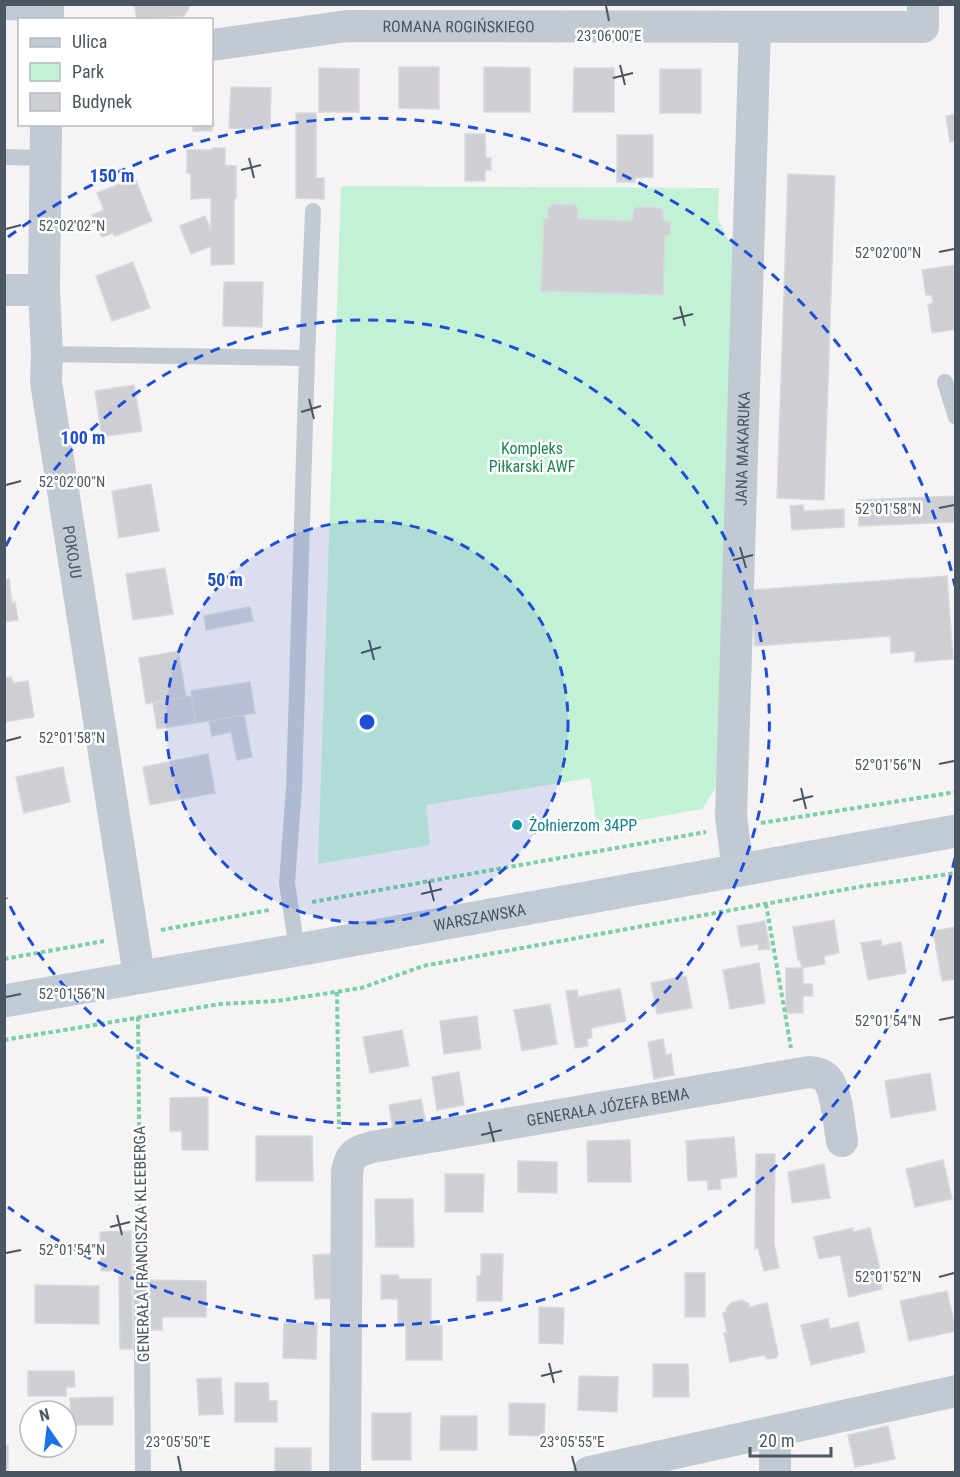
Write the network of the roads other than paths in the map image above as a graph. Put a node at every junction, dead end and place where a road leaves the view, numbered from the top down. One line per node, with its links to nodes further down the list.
1 (4, 12): 2 (lane)
2 (48, 13)
3 (922, 16): 4 (street, ROMANA ROGIŃSKIEGO)
4 (754, 27): 5 (street, ROMANA ROGIŃSKIEGO); 17 (street, JANA MAKARUKA)
5 (213, 45)
6 (46, 126): 8 (street, POKOJU)
7 (4, 157): 8 (lane)
8 (46, 158): 11 (street, POKOJU)
9 (314, 211): 13 (lane)
10 (4, 290): 11 (street)
11 (44, 290): 12 (street, POKOJU)
12 (47, 354): 13 (lane); 19 (street, POKOJU)
13 (307, 358): 18 (lane)
14 (945, 382): 15 (lane)
15 (956, 417)
16 (956, 831): 17 (street, WARSZAWSKA)
17 (738, 870): 18 (street, WARSZAWSKA)
18 (297, 950): 19 (street, WARSZAWSKA)
19 (139, 976): 20 (street, WARSZAWSKA)
20 (4, 1001)
21 (842, 1141): 26 (street, GENERAŁA JÓZEFA BEMA)
22 (141, 1232): 25 (lane, GENERAŁA FRANCISZKA KLEEBERGA)
23 (956, 1391): 24 (street)
24 (775, 1431): 27 (street); 28 (street)
25 (143, 1473)
26 (345, 1473)
27 (589, 1473)
28 (775, 1473)

